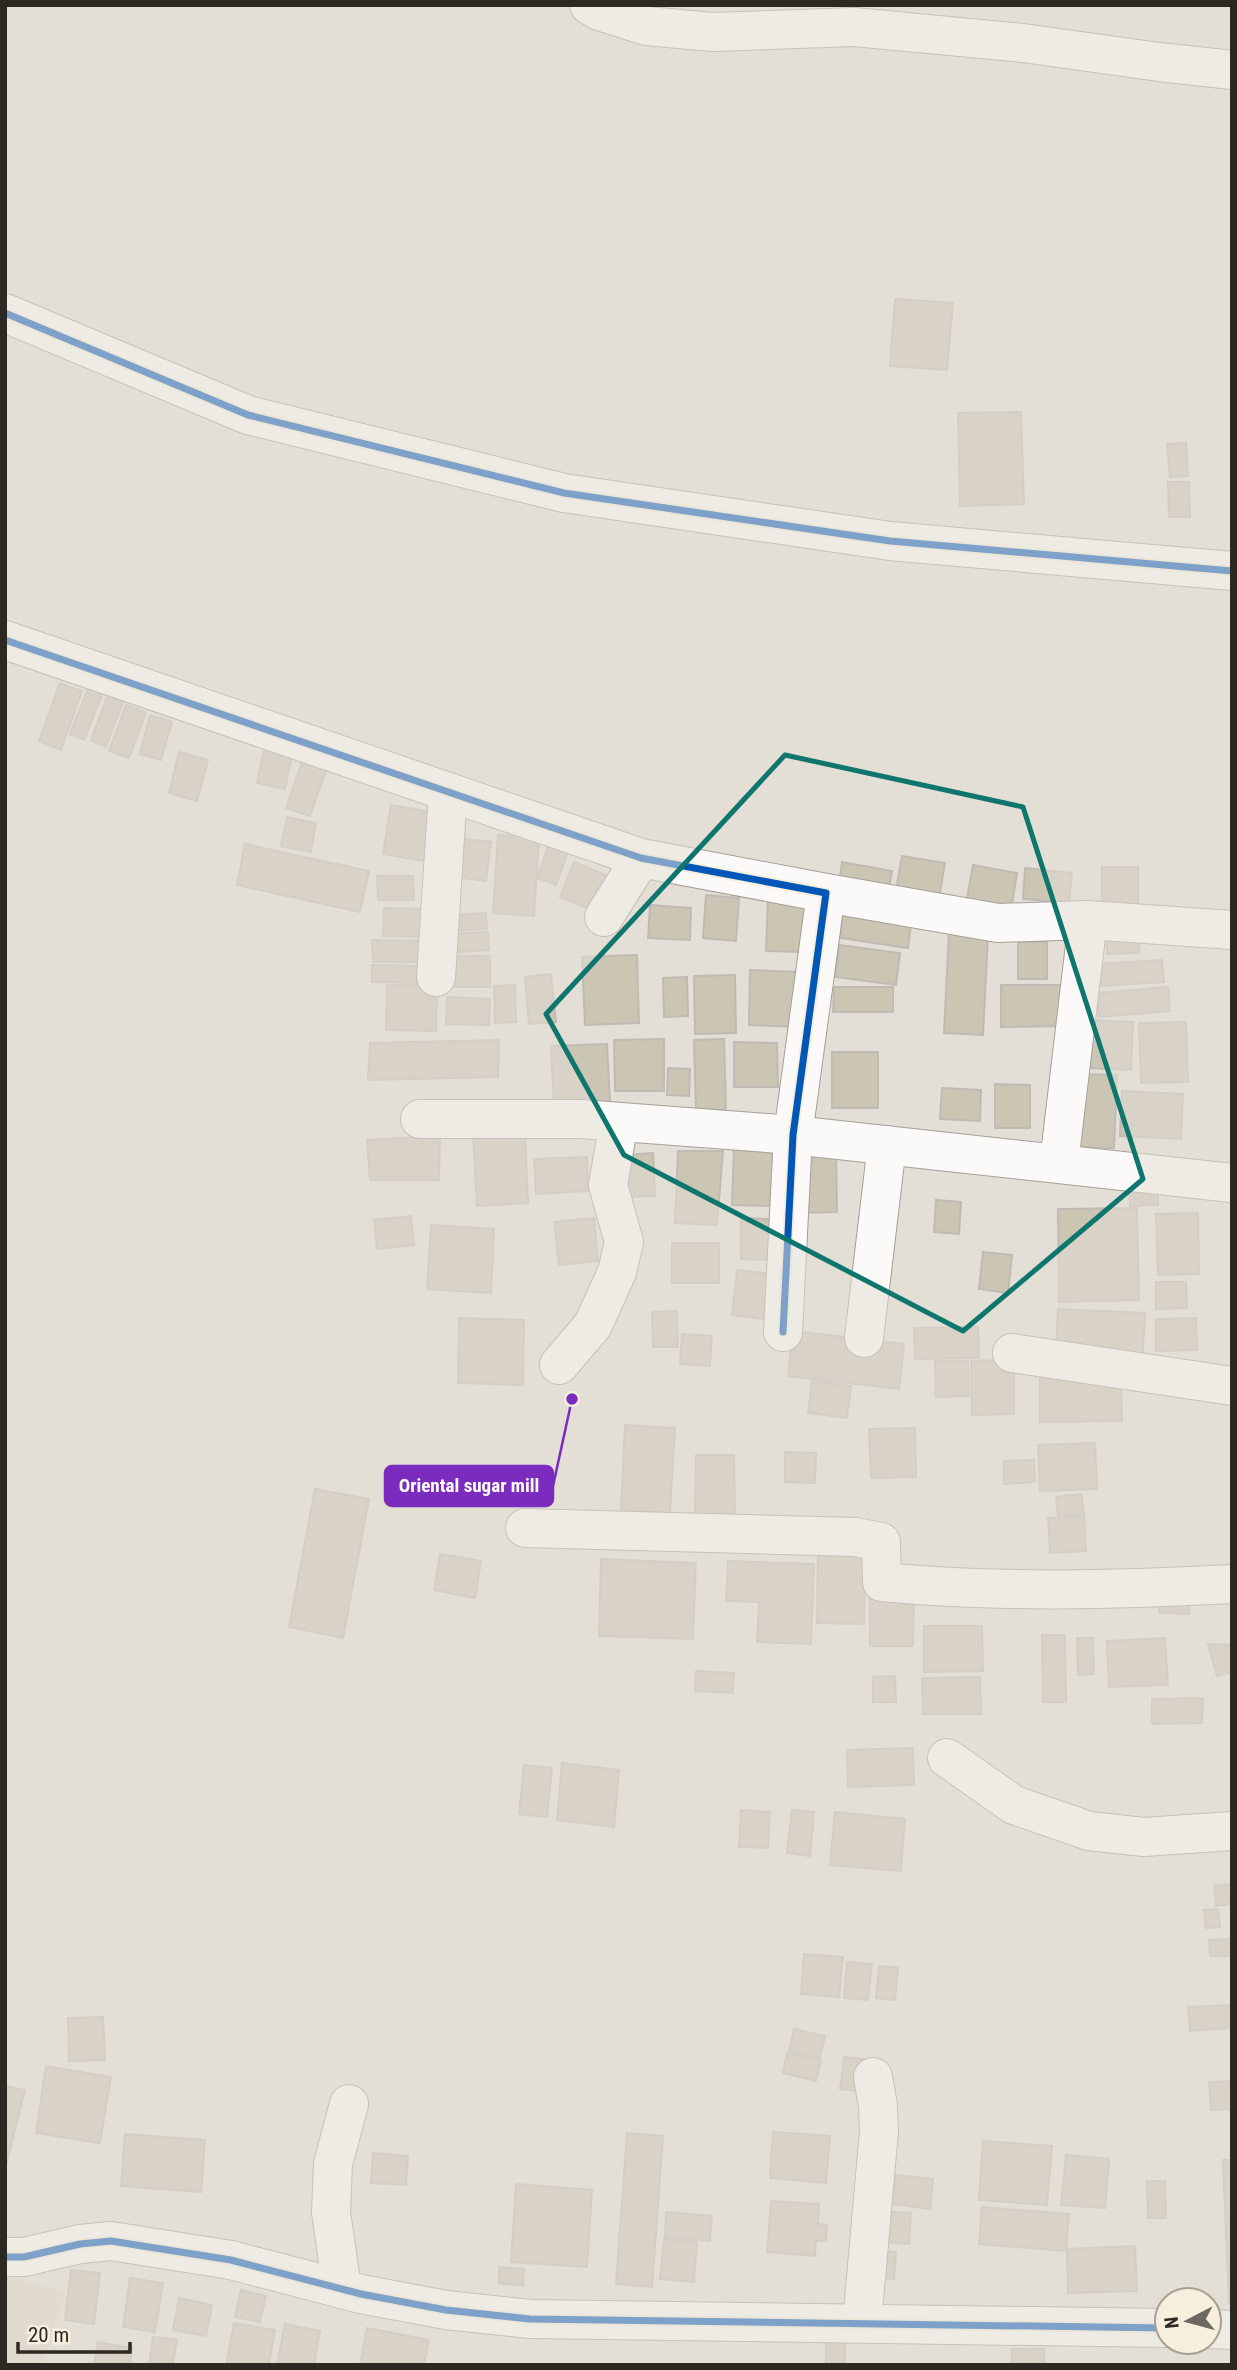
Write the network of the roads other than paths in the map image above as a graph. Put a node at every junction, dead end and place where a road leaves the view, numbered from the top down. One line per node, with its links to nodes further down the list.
1 (589, 5): 2 (street)
2 (1232, 70)
3 (5, 313): 4 (street)
4 (1232, 571)
5 (5, 640): 6 (street)
6 (448, 792): 7 (street); 12 (street)
7 (641, 858): 8 (street); 9 (street)
8 (826, 893): 10 (street); 15 (street)
9 (604, 917)
10 (1088, 920): 11 (street); 17 (street)
11 (1232, 930)
12 (436, 977)
13 (420, 1119): 14 (street)
14 (619, 1122): 15 (street); 22 (street)
15 (793, 1135): 16 (street); 19 (street)
16 (887, 1145): 17 (street); 20 (street)
17 (1059, 1164): 18 (street)
18 (1232, 1183)
19 (783, 1332)
20 (864, 1338)
21 (1012, 1353): 23 (street)
22 (559, 1366)
23 (1232, 1386)
24 (525, 1528): 25 (street)
25 (1232, 1584)
26 (947, 1758): 27 (street)
27 (1232, 1831)
28 (873, 2077): 32 (street)
29 (349, 2104): 31 (street)
30 (5, 2257): 31 (street)
31 (342, 2289): 32 (street)
32 (862, 2323): 33 (street)
33 (1153, 2328)

